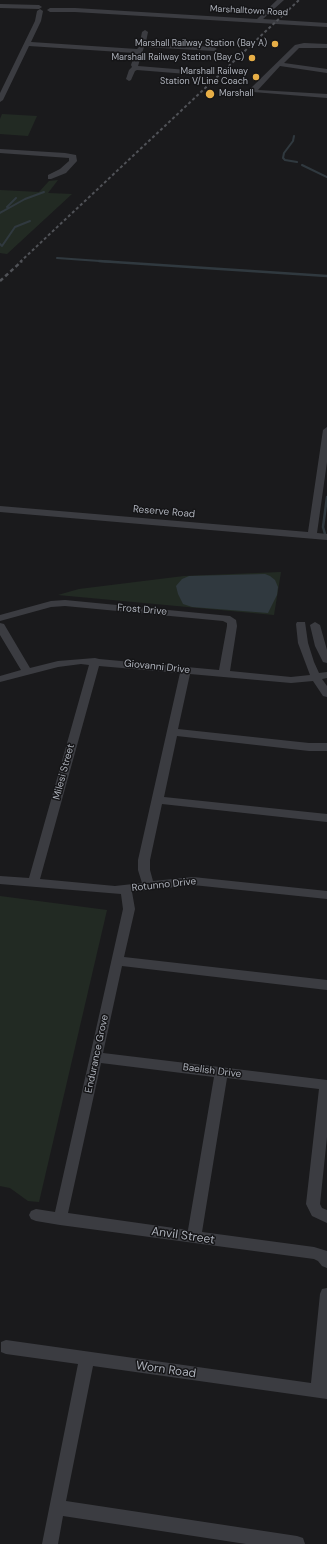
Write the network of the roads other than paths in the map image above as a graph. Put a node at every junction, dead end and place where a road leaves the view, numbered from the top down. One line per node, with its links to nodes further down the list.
1 (281, 0): 4 (street)
2 (0, 6): 3 (street, Marshalltown Road)
3 (45, 7): 4 (street, Marshalltown Road); 7 (street)
4 (258, 21): 5 (street, Marshalltown Road)
5 (327, 25)
6 (145, 32): 8 (street)
7 (27, 44): 11 (street); 18 (street)
8 (146, 45): 10 (street); 11 (street)
9 (327, 46): 12 (street)
10 (213, 49)
11 (139, 51): 13 (street)
12 (280, 64): 14 (street); 17 (street)
13 (136, 68): 15 (street); 16 (street)
14 (327, 71)
15 (187, 73)
16 (129, 79)
17 (327, 96)
18 (0, 100)
19 (0, 151): 20 (street)
20 (51, 177)
21 (327, 430): 23 (street)
22 (0, 509): 23 (street, Reserve Road)
23 (312, 536): 24 (street, Reserve Road)
24 (327, 537)
25 (0, 618): 33 (street, Frost Drive)
26 (301, 624): 35 (street)
27 (315, 625): 29 (street)
28 (0, 626): 32 (street)
29 (327, 660)
30 (95, 661): 31 (street, Giovanni Drive); 32 (street, Giovanni Drive); 43 (street, Milesi Street)
31 (186, 670): 33 (street, Giovanni Drive); 38 (street)
32 (27, 672): 36 (street, Giovanni Drive)
33 (224, 674): 35 (street, Giovanni Drive)
34 (327, 675): 35 (street, Giovanni Drive)
35 (316, 677): 37 (street)
36 (0, 679)
37 (327, 694)
38 (172, 732): 39 (street); 40 (street)
39 (327, 747)
40 (158, 800): 41 (street); 44 (street)
41 (327, 818)
42 (0, 880): 43 (street, Rotunno Drive)
43 (33, 883): 45 (street, Rotunno Drive)
44 (149, 886): 45 (street, Rotunno Drive); 46 (street, Rotunno Drive)
45 (126, 889): 47 (street, Endurance Grove)
46 (327, 895)
47 (117, 961): 48 (street); 49 (street, Endurance Grove)
48 (327, 985)
49 (96, 1057): 50 (street, Baelish Drive); 54 (street, Endurance Grove)
50 (221, 1072): 51 (street, Baelish Drive); 55 (street)
51 (327, 1085): 53 (street)
52 (36, 1215): 54 (street, Anvil Street)
53 (327, 1217)
54 (60, 1219): 55 (street, Anvil Street)
55 (194, 1238): 56 (street, Anvil Street)
56 (327, 1262)
57 (327, 1294): 60 (street)
58 (6, 1347): 59 (street, Worn Road)
59 (87, 1358): 60 (street, Worn Road); 61 (street)
60 (323, 1392)
61 (58, 1507): 62 (street); 63 (street)
62 (50, 1544)
63 (297, 1544)

